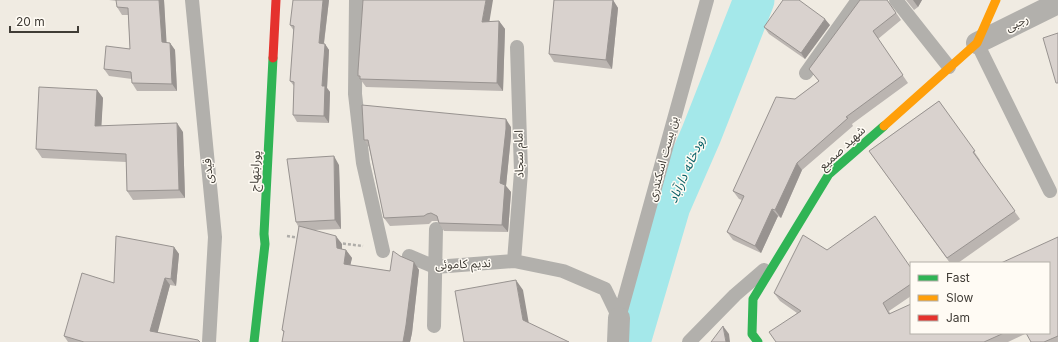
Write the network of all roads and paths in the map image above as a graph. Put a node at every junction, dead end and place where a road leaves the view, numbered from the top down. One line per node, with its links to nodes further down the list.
1 (192, 0): 25 (lane, قیدی)
2 (276, 0): 15 (street, پورابتهاج)
3 (356, 0): 18 (lane)
4 (707, 0): 23 (lane, بن بست اسکندری)
5 (858, 0): 12 (lane)
6 (896, 0): 11 (lane)
7 (996, 0): 9 (street, شهید صمیع)
8 (1058, 3): 9 (street, رجبی)
9 (977, 43): 11 (street, شهید صمیع); 13 (lane)
10 (516, 47): 20 (lane, امام سجاد)
11 (949, 68): 21 (street, شهید صمیع)
12 (806, 73)
13 (1050, 191)
14 (436, 229): 22 (lane)
15 (264, 234): 16 (path); 26 (street, پورابتهاج)
16 (303, 238)
17 (334, 242): 18 (path)
18 (383, 251)
19 (409, 256): 22 (lane, ندیم کاموئی)
20 (514, 261): 22 (lane, ندیم کاموئی); 23 (lane, ندیم کاموئی)
21 (776, 261): 28 (lane); 29 (street, شهید صمیع)
22 (435, 267): 24 (lane)
23 (619, 318): 27 (street)
24 (434, 326)
25 (209, 342)
26 (254, 342)
27 (618, 342)
28 (689, 342)
29 (758, 342)

